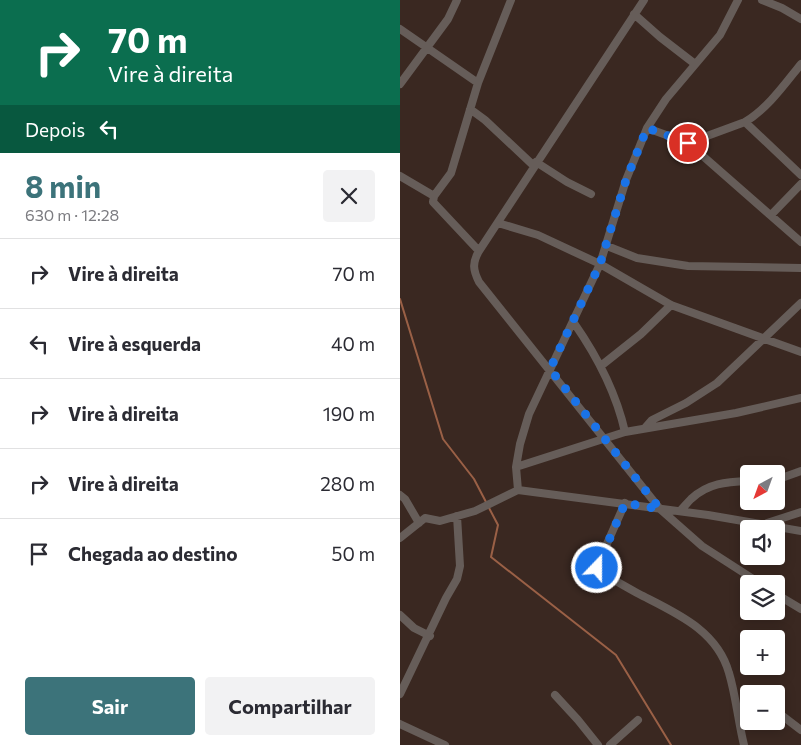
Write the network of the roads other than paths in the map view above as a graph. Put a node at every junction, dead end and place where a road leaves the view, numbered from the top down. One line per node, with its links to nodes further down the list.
1 (457, 0): 11 (street)
2 (511, 0): 15 (street)
3 (644, 0): 7 (street)
4 (738, 0): 12 (street)
5 (762, 0): 8 (street)
6 (801, 8): 8 (street)
7 (634, 14): 12 (street); 20 (street)
8 (794, 14): 9 (street)
9 (801, 20)
10 (400, 29): 11 (street)
11 (428, 48): 14 (street); 15 (street)
12 (694, 64): 18 (street)
13 (801, 64): 17 (street)
14 (400, 84)
15 (478, 84): 16 (street)
16 (470, 109): 20 (street); 25 (street)
17 (745, 122): 19 (street); 21 (street)
18 (647, 128): 19 (street); 29 (street)
19 (688, 143): 26 (street)
20 (535, 164): 24 (street); 27 (street)
21 (801, 175)
22 (400, 176): 25 (street)
23 (801, 184): 26 (street)
24 (591, 194)
25 (434, 196): 30 (street)
26 (772, 215): 28 (street)
27 (498, 222): 30 (street); 31 (street)
28 (801, 242)
29 (607, 246): 31 (street); 32 (street)
30 (479, 251): 39 (street)
31 (600, 264): 34 (street); 35 (street)
32 (801, 268)
33 (801, 303): 36 (street)
34 (670, 305): 36 (street); 38 (street)
35 (574, 323): 38 (street); 39 (street)
36 (763, 339): 37 (street); 41 (street)
37 (801, 352)
38 (602, 365): 42 (street)
39 (550, 369): 43 (street); 44 (street)
40 (801, 398): 41 (street)
41 (645, 428): 42 (street)
42 (625, 432): 43 (street)
43 (603, 438): 44 (street); 51 (street)
44 (516, 467): 48 (street)
45 (801, 471): 46 (street)
46 (785, 477)
47 (740, 481): 52 (street)
48 (518, 490): 50 (street); 54 (street)
49 (400, 495): 57 (street)
50 (625, 503): 51 (street); 76 (street)
51 (660, 509): 52 (street); 61 (street)
52 (680, 511): 55 (street)
53 (801, 512): 56 (street)
54 (457, 516): 57 (street); 65 (street)
55 (740, 520)
56 (779, 520)
57 (419, 523): 60 (street)
58 (785, 528): 59 (street)
59 (801, 531)
60 (400, 538)
61 (747, 575)
62 (785, 599): 63 (street)
63 (801, 609)
64 (400, 615): 65 (street)
65 (430, 636): 66 (street)
66 (400, 694)
67 (555, 695): 74 (street)
68 (785, 718): 71 (street)
69 (638, 720): 75 (street)
70 (400, 724): 72 (street)
71 (801, 730)
72 (430, 743): 73 (street)
73 (445, 745)
74 (598, 745)
75 (610, 745)
76 (744, 745)

